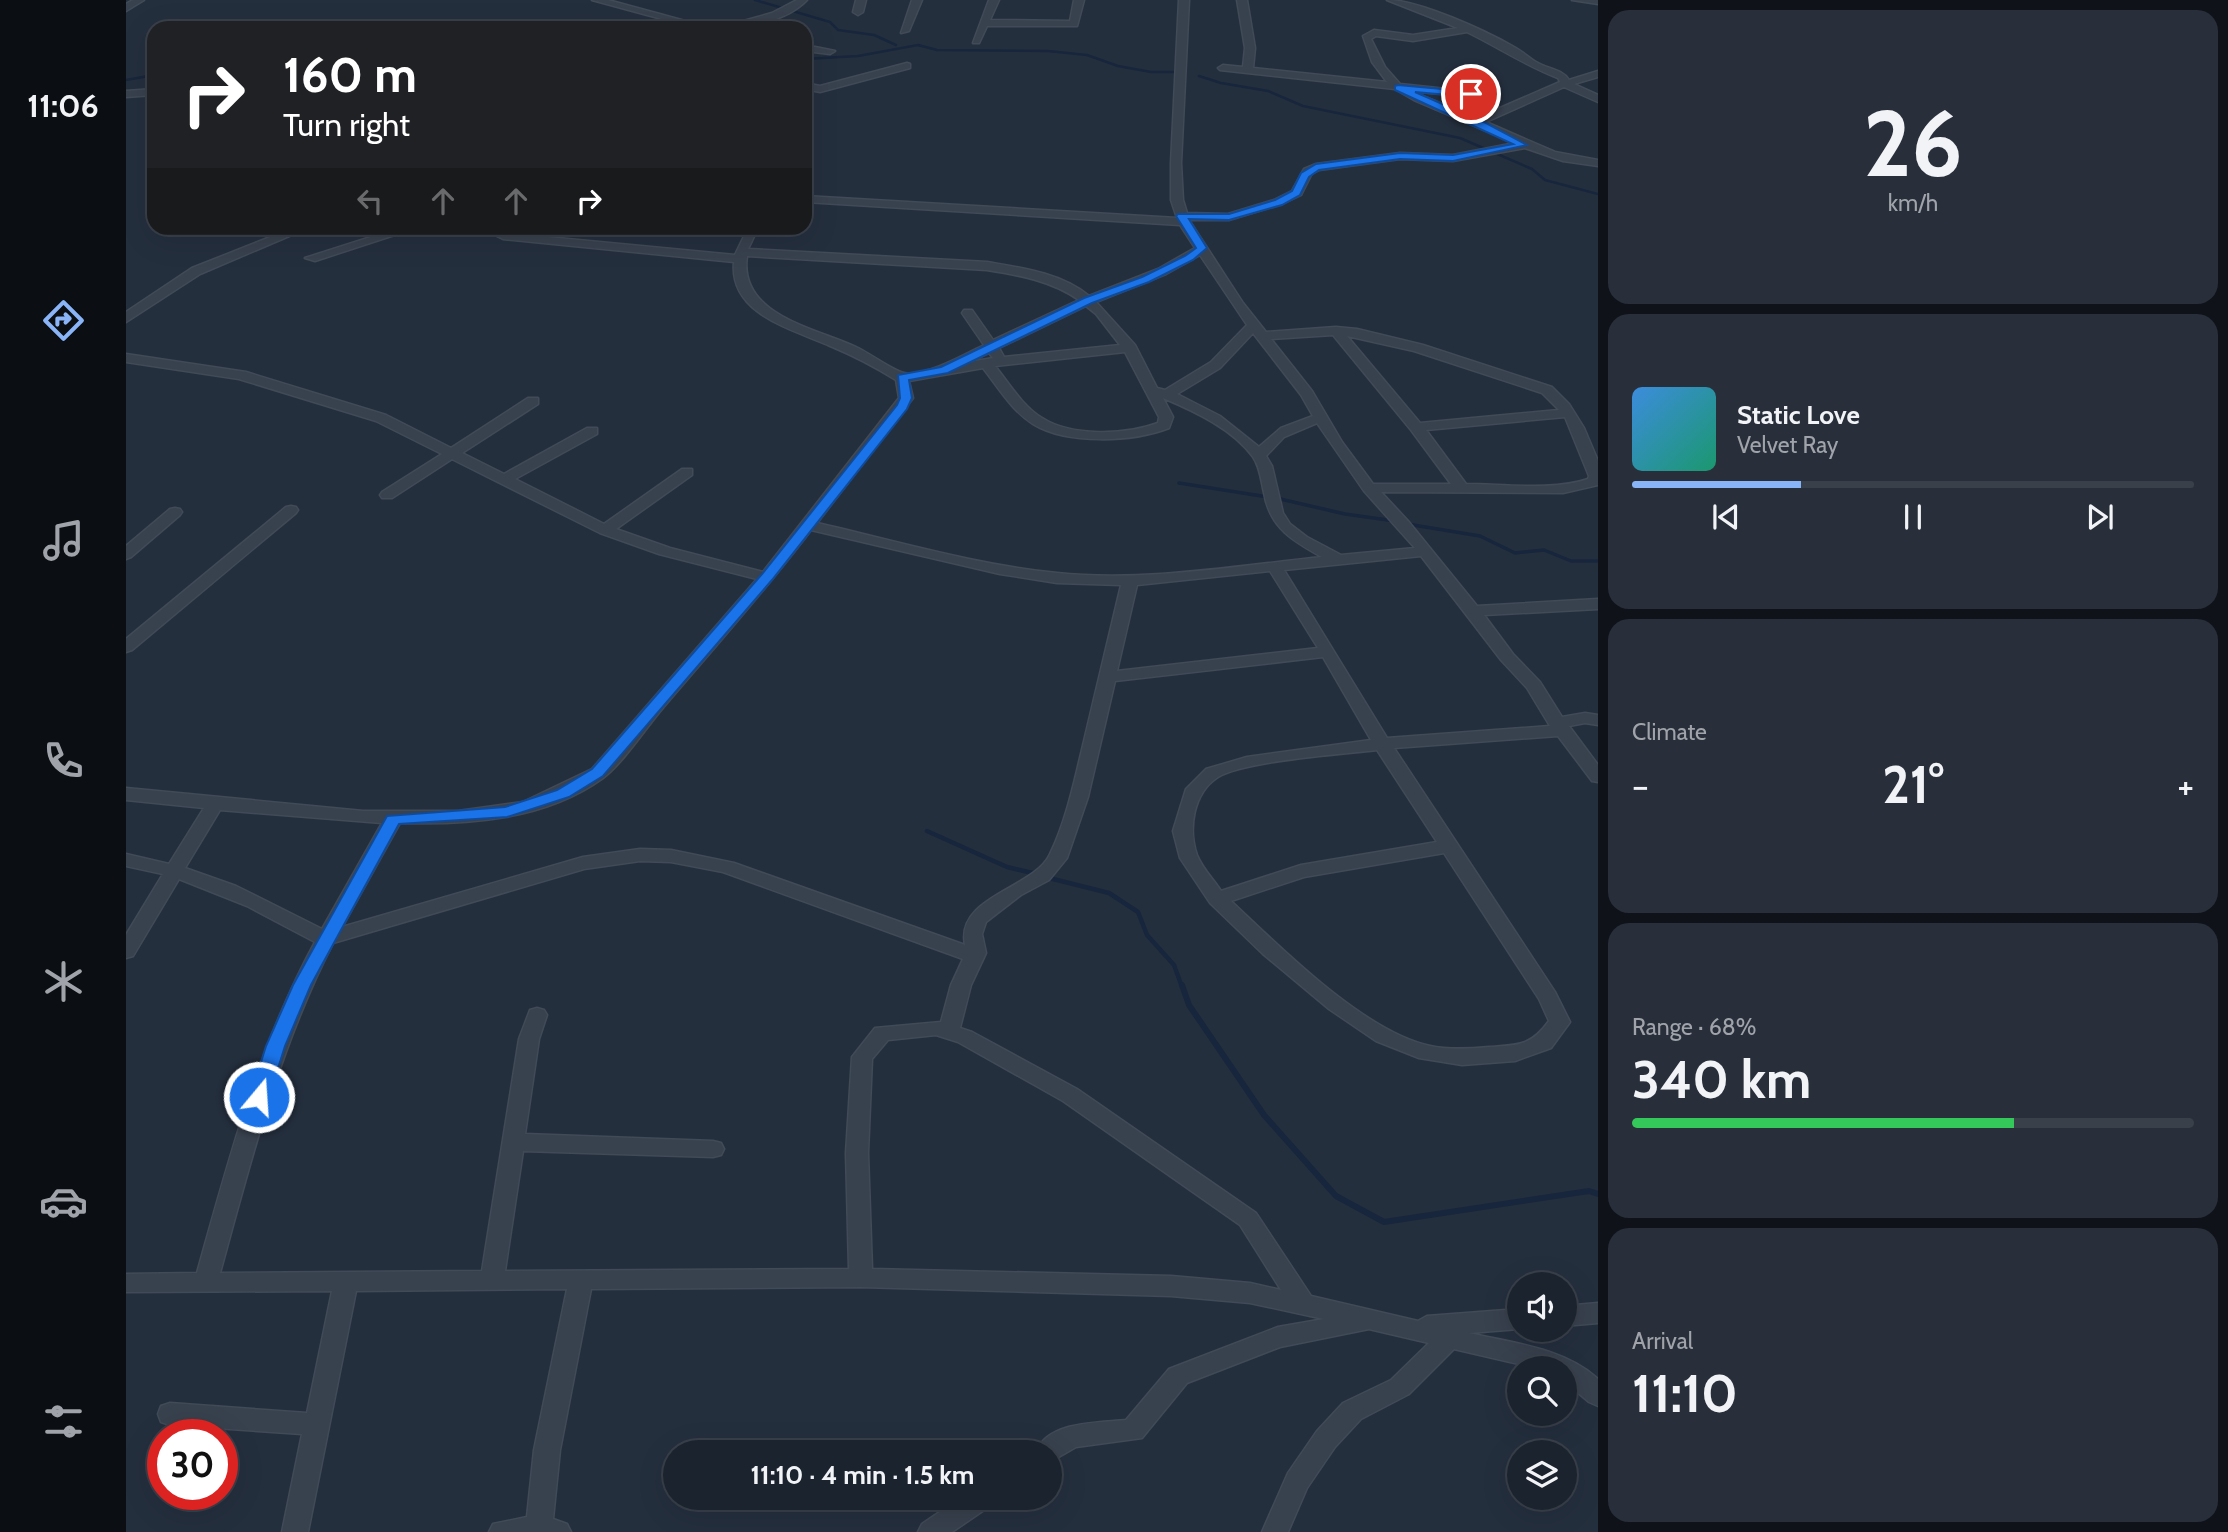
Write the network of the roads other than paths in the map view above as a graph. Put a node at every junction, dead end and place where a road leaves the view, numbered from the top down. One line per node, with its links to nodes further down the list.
1 (139, 0): 13 (street)
2 (597, 0): 15 (street)
3 (802, 0): 16 (street)
4 (861, 0): 14 (street)
5 (917, 0): 19 (street)
6 (994, 0): 17 (street)
7 (1079, 0): 17 (street)
8 (1184, 0): 38 (street)
9 (1242, 0): 25 (street)
10 (1392, 0): 18 (street)
11 (1577, 0): 12 (street)
12 (1598, 1)
13 (126, 8)
14 (858, 12)
15 (679, 21)
16 (748, 21)
17 (984, 23): 20 (street)
18 (1469, 29): 27 (street); 29 (street)
19 (904, 31)
20 (976, 41)
21 (812, 49): 22 (street)
22 (830, 51)
23 (907, 66): 28 (street)
24 (1223, 68): 25 (street)
25 (1248, 71): 29 (street)
26 (1598, 74): 27 (street)
27 (1563, 83): 33 (street); 34 (street)
28 (812, 87)
29 (1398, 88): 32 (street); 34 (street)
30 (147, 92): 31 (street)
31 (126, 94)
32 (1471, 94)
33 (1598, 99)
34 (1477, 122): 35 (street)
35 (1522, 145): 36 (street); 38 (street)
36 (1598, 163)
37 (812, 200): 38 (street)
38 (1183, 219): 43 (street)
39 (279, 235): 48 (street)
40 (388, 235): 45 (street)
41 (501, 235): 44 (street)
42 (748, 235): 44 (street)
43 (1202, 248): 46 (street); 49 (street)
44 (740, 255): 46 (street); 58 (street)
45 (311, 258)
46 (1088, 300): 52 (street); 53 (street)
47 (968, 313): 52 (street)
48 (126, 318)
49 (1253, 325): 51 (street); 60 (street)
50 (1336, 331): 51 (street); 62 (street); 64 (street)
51 (1264, 337): 63 (street)
52 (992, 347): 55 (street); 57 (street)
53 (1130, 348): 55 (street); 59 (street)
54 (126, 358): 66 (street)
55 (1002, 361): 56 (street)
56 (986, 364): 57 (street); 59 (street)
57 (944, 370): 58 (street)
58 (902, 378): 75 (street)
59 (1151, 390): 60 (street)
60 (1168, 394): 67 (street)
61 (533, 401): 66 (street)
62 (1568, 413): 64 (street); 70 (street)
63 (1319, 418): 67 (street); 71 (street)
64 (1416, 427): 70 (street)
65 (592, 431): 69 (street)
66 (455, 453): 69 (street); 72 (street)
67 (1260, 455): 79 (street)
68 (687, 472): 76 (street)
69 (505, 479): 76 (street)
70 (1461, 487): 71 (street)
71 (1369, 488): 77 (street)
72 (387, 495)
73 (291, 510): 85 (street)
74 (175, 512): 78 (street)
75 (807, 525): 81 (street); 82 (street)
76 (606, 530): 81 (street)
77 (1425, 551): 79 (street); 84 (street)
78 (126, 554)
79 (1335, 558): 80 (street)
80 (1274, 566): 82 (street); 86 (street)
81 (767, 577): 94 (street)
82 (1130, 582): 87 (street)
83 (1598, 604): 84 (street)
84 (1472, 611): 89 (street)
85 (126, 647)
86 (1328, 652): 87 (street); 90 (street)
87 (1108, 677): 101 (street)
88 (1598, 720): 89 (street)
89 (1560, 727): 90 (street); 91 (street)
90 (1382, 744): 95 (street); 98 (street)
91 (1598, 777)
92 (126, 794): 93 (street)
93 (216, 802): 94 (street); 97 (street)
94 (393, 819): 99 (street)
95 (1451, 846): 98 (street); 98 (street)
96 (126, 860): 97 (street)
97 (177, 871): 99 (street); 100 (street)
98 (1217, 899)
99 (325, 939): 101 (street); 109 (street)
100 (126, 951)
101 (975, 956): 103 (street)
102 (537, 1015): 104 (street)
103 (949, 1032): 106 (street); 112 (street)
104 (513, 1142): 105 (street); 107 (street)
105 (713, 1149)
106 (861, 1278): 108 (street); 112 (street)
107 (492, 1280): 108 (street); 110 (street)
108 (581, 1280): 124 (street)
109 (206, 1282): 110 (street); 111 (street)
110 (346, 1282): 121 (street)
111 (126, 1283)
112 (1303, 1304): 115 (street)
113 (1598, 1313): 114 (street)
114 (1577, 1315)
115 (1374, 1320): 117 (street); 122 (street)
116 (1507, 1320): 117 (street)
117 (1409, 1327): 118 (street)
118 (1450, 1338): 119 (street); 128 (street)
119 (1598, 1395)
120 (170, 1414): 121 (street)
121 (317, 1424): 125 (street)
122 (1062, 1443)
123 (963, 1510): 127 (street)
124 (548, 1530): 126 (street)
125 (295, 1532)
126 (502, 1532)
127 (931, 1532)
128 (1275, 1532)

